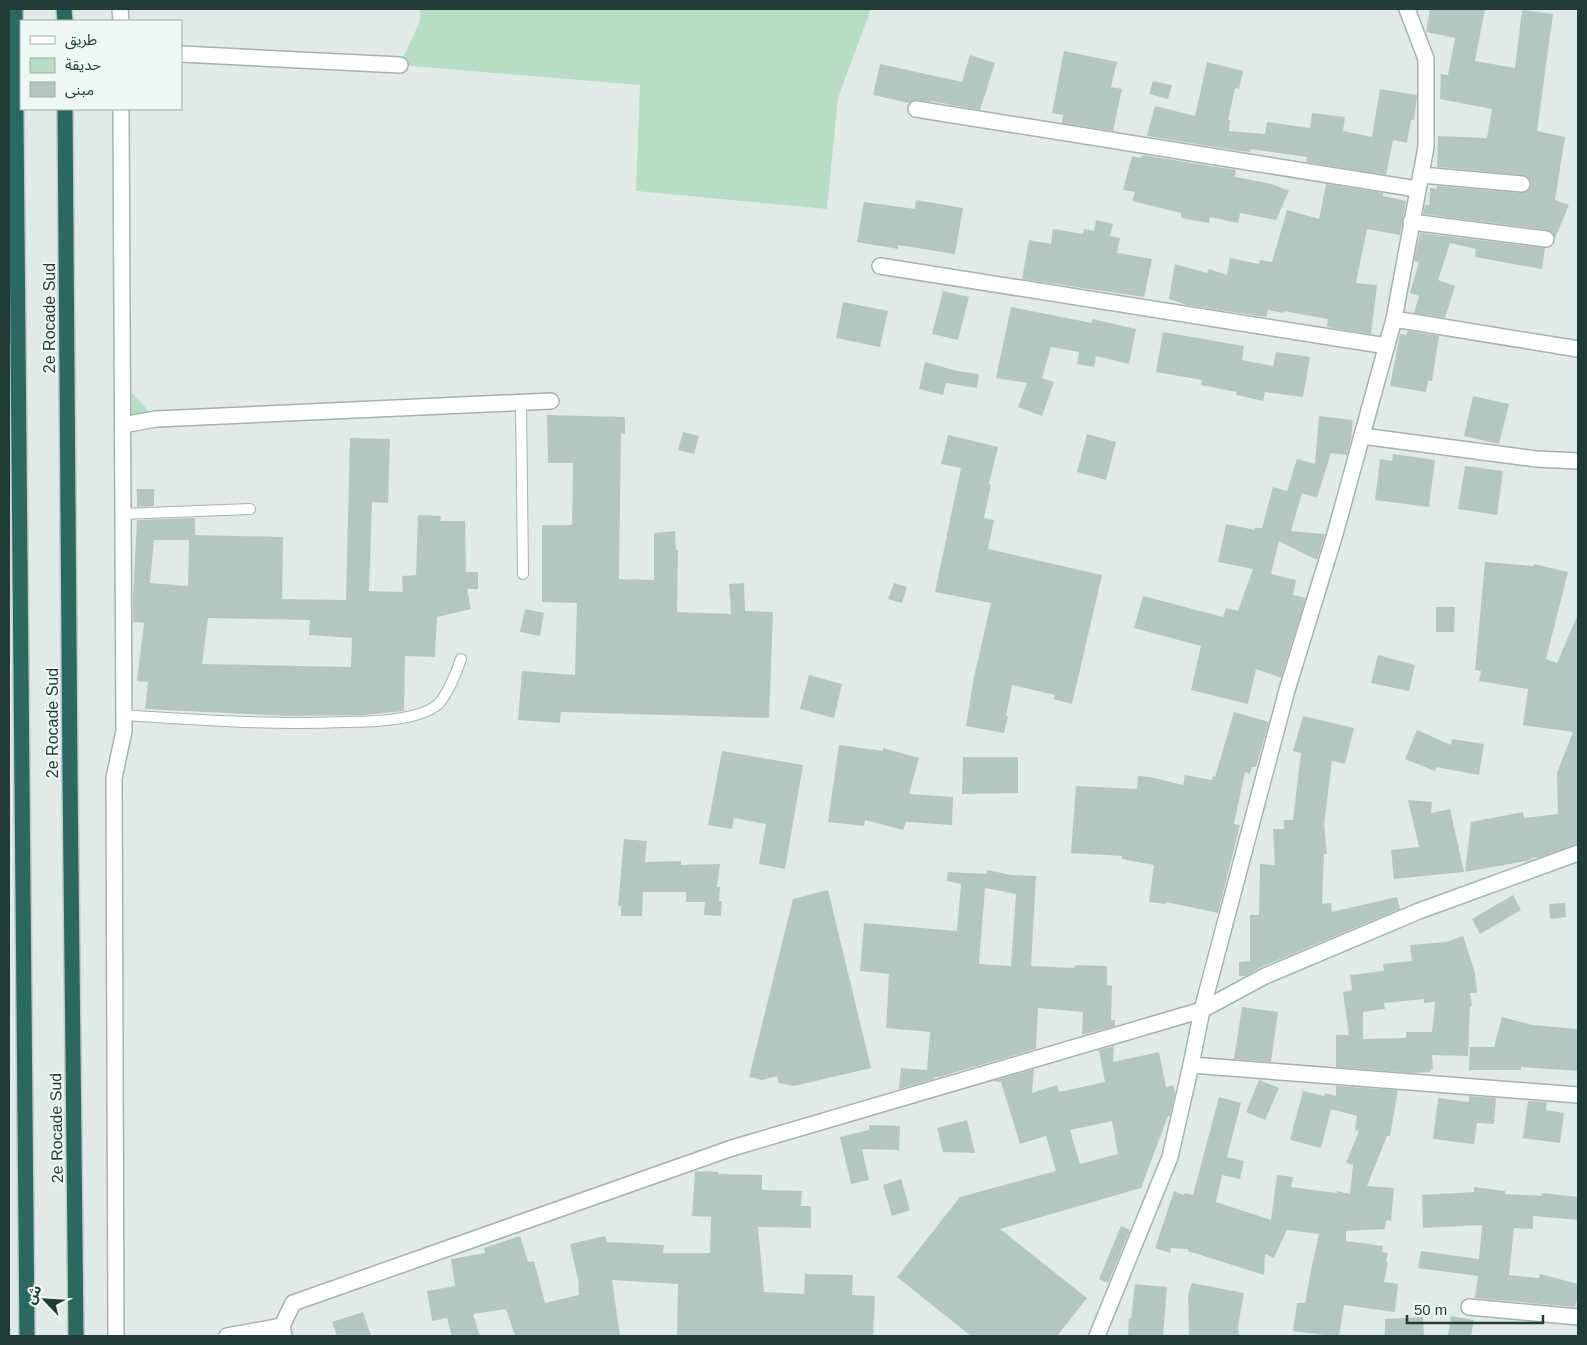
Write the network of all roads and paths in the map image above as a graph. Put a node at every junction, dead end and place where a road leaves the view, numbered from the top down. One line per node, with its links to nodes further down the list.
1 (15, 9): 33 (highway, 2e Rocade Sud)
2 (1407, 9): 8 (street)
3 (182, 54): 4 (street)
4 (400, 65)
5 (916, 109): 8 (street)
6 (65, 110): 34 (highway, 2e Rocade Sud)
7 (121, 110): 18 (street)
8 (1419, 182): 9 (street); 10 (street)
9 (1522, 184)
10 (1411, 222): 11 (street); 13 (street)
11 (1546, 239)
12 (880, 266): 14 (street)
13 (1394, 319): 14 (street); 15 (street)
14 (1387, 346): 19 (street)
15 (1578, 348)
16 (551, 400): 17 (street)
17 (521, 402): 18 (street); 23 (lane)
18 (123, 425): 22 (street)
19 (1362, 436): 20 (street); 27 (street)
20 (1578, 461)
21 (250, 509): 22 (lane)
22 (122, 514): 25 (street)
23 (523, 574)
24 (461, 659): 25 (lane)
25 (124, 715): 35 (street)
26 (1578, 852): 27 (street)
27 (1202, 1010): 28 (street); 32 (street)
28 (1192, 1066): 29 (street); 37 (street)
29 (1578, 1095)
30 (1468, 1307): 31 (street)
31 (1578, 1317)
32 (283, 1331): 36 (street)
33 (27, 1336)
34 (76, 1336)
35 (116, 1336)
36 (227, 1336)
37 (1097, 1336)

